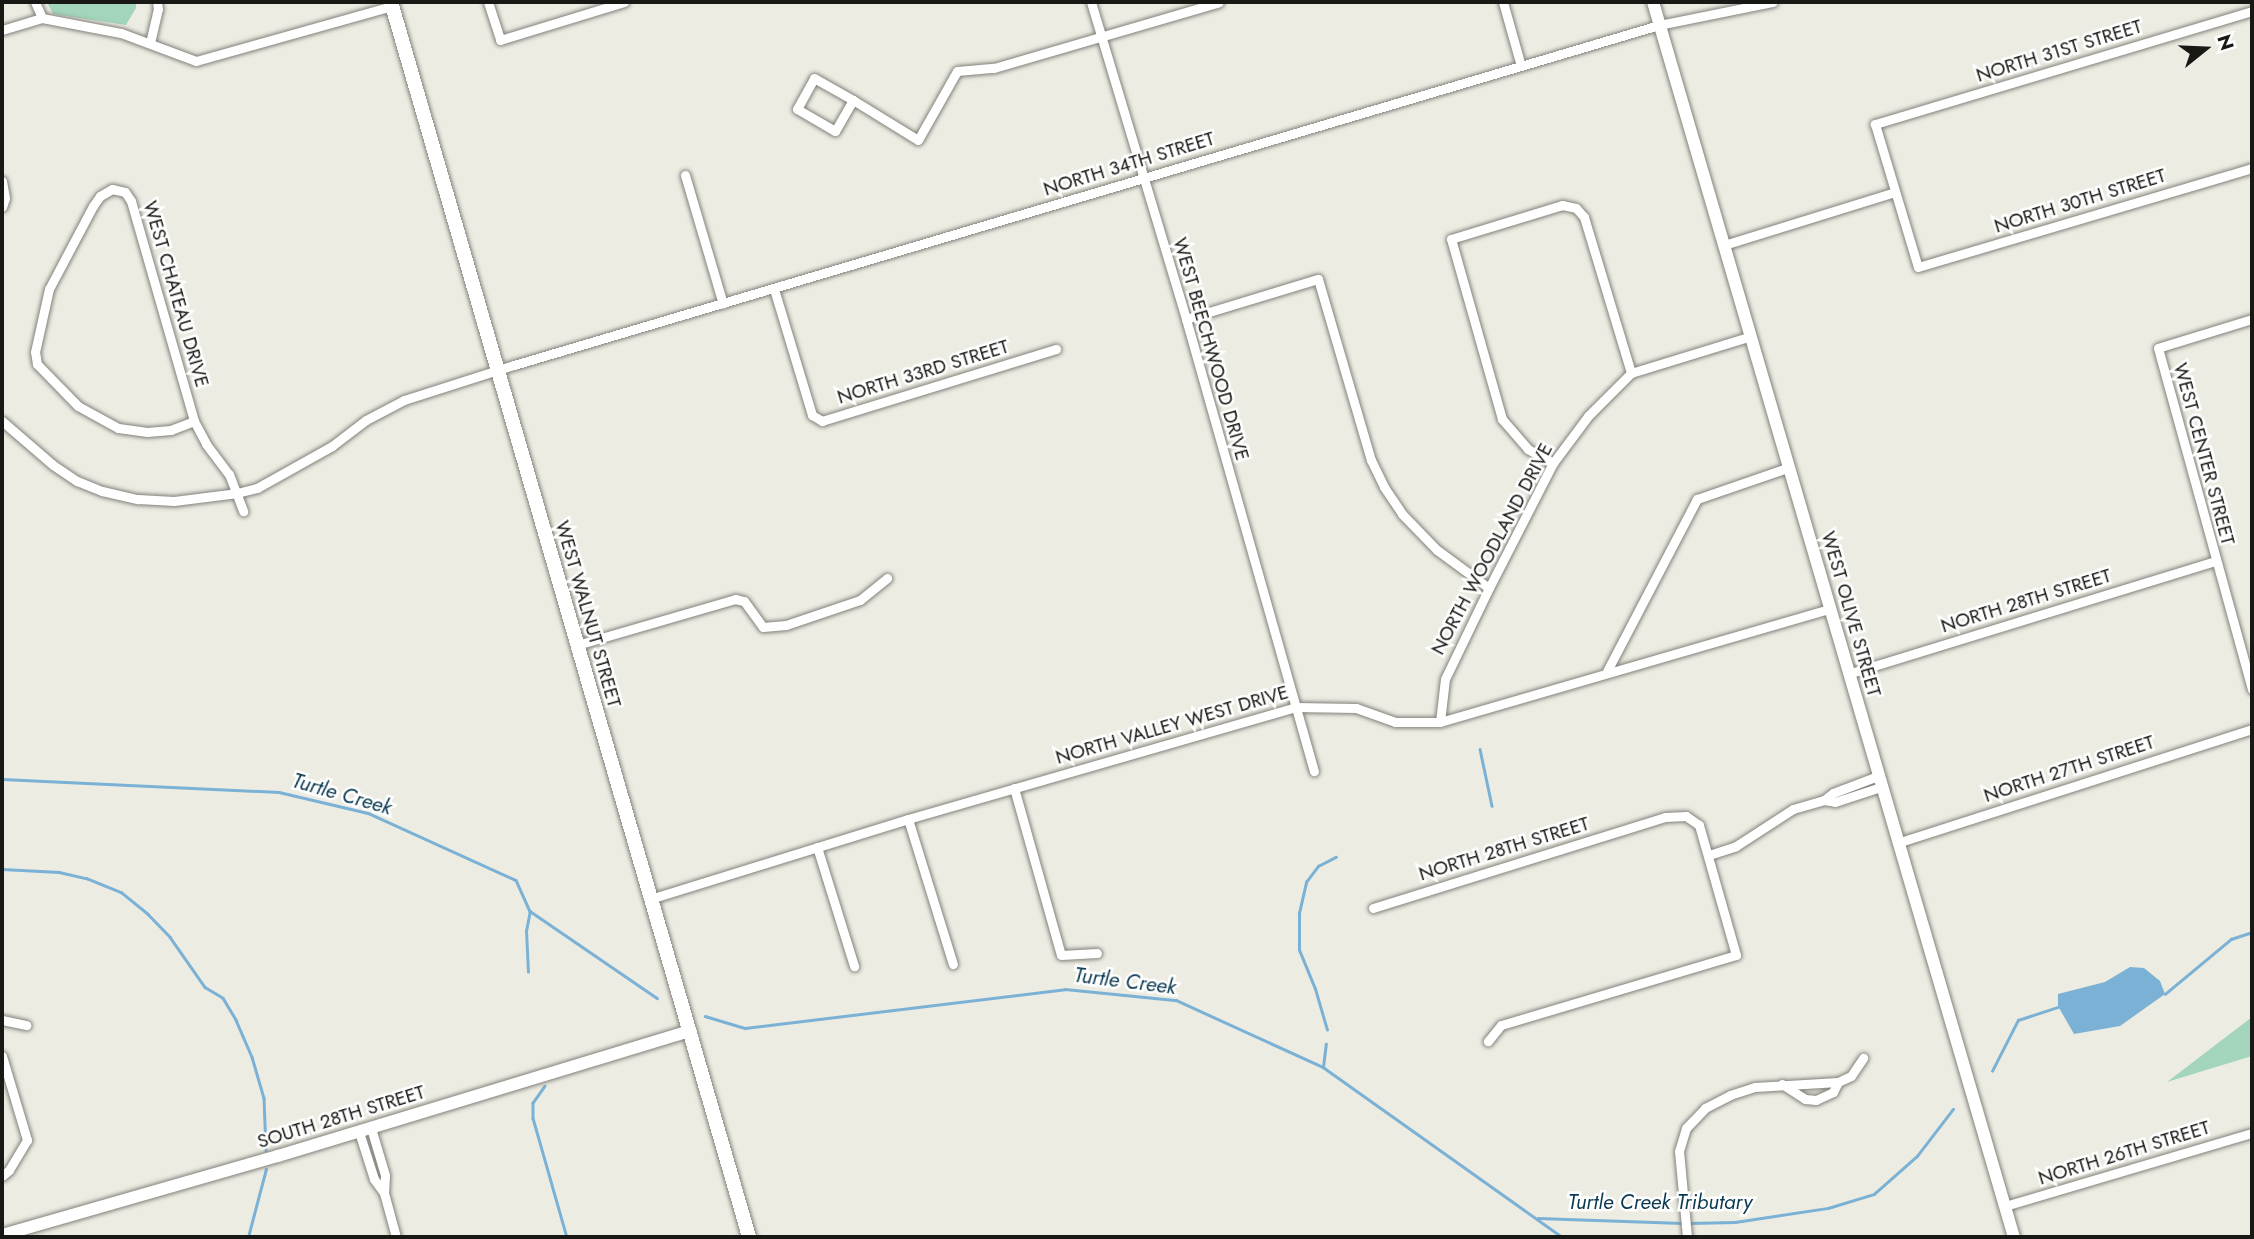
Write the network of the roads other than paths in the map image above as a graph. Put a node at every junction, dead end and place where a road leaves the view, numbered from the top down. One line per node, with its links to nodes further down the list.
1 (35, 2): 13 (street)
2 (157, 2): 17 (street)
3 (488, 2): 4 (street)
4 (624, 2)
5 (1091, 2): 16 (street, WEST BEECHWOOD DRIVE)
6 (1219, 2): 16 (street)
7 (1503, 2): 18 (street)
8 (1653, 2): 14 (main road, WEST OLIVE STREET)
9 (1773, 2): 11 (street, NORTH 34TH STREET)
10 (391, 4): 17 (street); 33 (main road, WEST WALNUT STREET)
11 (1744, 4): 14 (street, NORTH 34TH STREET)
12 (2252, 11): 24 (street, NORTH 31ST STREET)
13 (42, 18): 15 (street); 17 (street)
14 (1659, 25): 18 (street, NORTH 34TH STREET); 26 (main road, WEST OLIVE STREET)
15 (2, 30)
16 (1101, 36): 19 (street); 22 (street, WEST BEECHWOOD DRIVE)
17 (150, 43)
18 (1521, 66): 22 (street, NORTH 34TH STREET)
19 (853, 100): 19 (street)
20 (2252, 168): 24 (street, NORTH 30TH STREET)
21 (685, 175): 28 (street)
22 (1143, 178): 27 (street, NORTH 34TH STREET); 29 (street, WEST BEECHWOOD DRIVE)
23 (2, 181): 25 (street)
24 (1895, 192): 26 (street)
25 (2, 207)
26 (1724, 245): 31 (main road, WEST OLIVE STREET)
27 (774, 289): 28 (street, NORTH 34TH STREET); 32 (street, NORTH 33RD STREET)
28 (723, 304): 33 (street, NORTH 34TH STREET)
29 (1186, 319): 43 (street); 49 (street, WEST BEECHWOOD DRIVE)
30 (2252, 319): 41 (street, WEST CENTER STREET)
31 (1751, 336): 34 (street, NORTH WOODLAND DRIVE); 38 (main road, WEST OLIVE STREET)
32 (1056, 349)
33 (497, 370): 39 (street, NORTH 34TH STREET); 45 (main road, WEST WALNUT STREET)
34 (1631, 373): 37 (street, NORTH WOODLAND DRIVE); 37 (street)
35 (2, 421): 39 (street, NORTH 34TH STREET)
36 (194, 421): 36 (street, WEST CHATEAU DRIVE); 39 (street, WEST CHATEAU DRIVE)
37 (1553, 463): 43 (street, NORTH WOODLAND DRIVE)
38 (1790, 467): 44 (main road, WEST OLIVE STREET); 46 (street)
39 (237, 494): 40 (street, WEST CHATEAU DRIVE)
40 (243, 511)
41 (2215, 561): 47 (street, NORTH 28TH STREET); 48 (street, WEST CENTER STREET)
42 (887, 578): 45 (street)
43 (1489, 588): 50 (street, NORTH WOODLAND DRIVE)
44 (1829, 609): 46 (street, NORTH VALLEY WEST DRIVE); 47 (main road, WEST OLIVE STREET)
45 (577, 645): 59 (main road, WEST WALNUT STREET)
46 (1607, 671): 50 (street, NORTH VALLEY WEST DRIVE)
47 (1848, 674): 53 (main road, WEST OLIVE STREET)
48 (2252, 689)
49 (1295, 707): 50 (street, NORTH VALLEY WEST DRIVE); 52 (street, WEST BEECHWOOD DRIVE); 54 (street, NORTH VALLEY WEST DRIVE)
50 (1440, 722)
51 (2252, 729): 56 (street, NORTH 27TH STREET)
52 (1314, 771)
53 (1880, 782): 56 (main road, WEST OLIVE STREET); 58 (street)
54 (1014, 788): 55 (street, NORTH VALLEY WEST DRIVE); 61 (street)
55 (908, 819): 57 (street, NORTH VALLEY WEST DRIVE); 62 (street)
56 (1897, 842): 75 (main road, WEST OLIVE STREET)
57 (817, 847): 59 (street, NORTH VALLEY WEST DRIVE); 63 (street)
58 (1709, 855): 60 (street, NORTH 28TH STREET); 67 (street)
59 (650, 899): 66 (main road, WEST WALNUT STREET)
60 (1373, 908)
61 (1097, 953)
62 (954, 964)
63 (854, 966)
64 (2, 1020): 65 (street)
65 (26, 1025)
66 (690, 1031): 72 (main road, SOUTH 28TH STREET); 78 (main road, WEST WALNUT STREET)
67 (1488, 1041)
68 (2, 1056): 74 (street)
69 (1863, 1058): 70 (street)
70 (1838, 1082): 71 (street); 71 (street)
71 (1782, 1084): 79 (street)
72 (365, 1130): 76 (main road, SOUTH 28TH STREET); 77 (street)
73 (2252, 1133): 75 (street, NORTH 26TH STREET)
74 (2, 1176)
75 (2005, 1206): 80 (main road, WEST OLIVE STREET)
76 (8, 1235)
77 (396, 1237)
78 (749, 1237)
79 (1686, 1237)
80 (2014, 1237)

